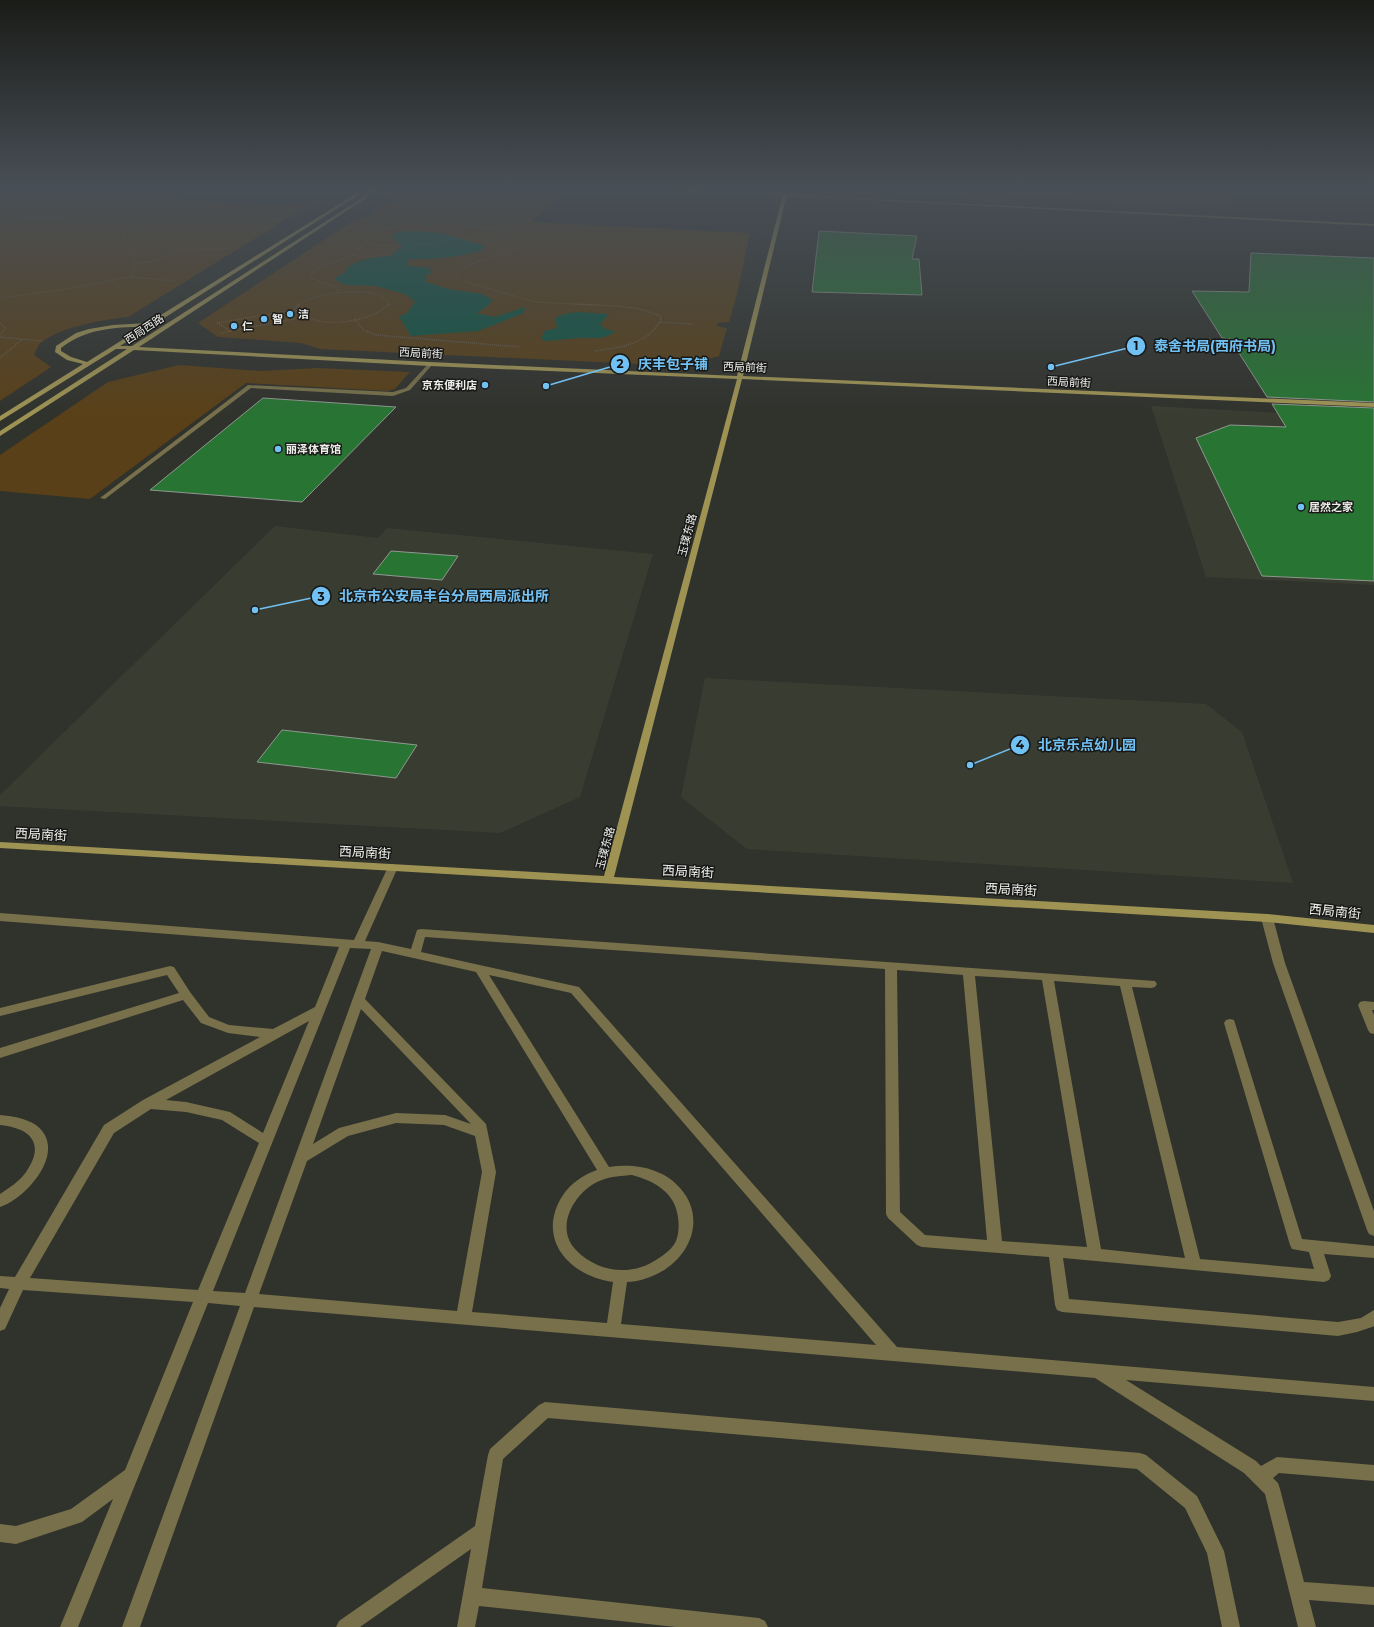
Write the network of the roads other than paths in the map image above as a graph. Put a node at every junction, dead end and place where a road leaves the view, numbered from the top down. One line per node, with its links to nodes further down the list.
1 (245, 265): 4 (street, 西局西路)
2 (261, 265): 6 (street, 西局西路)
3 (768, 265): 9 (street, 玉璞东路)
4 (150, 325): 5 (street, 西局西路); 7 (street)
5 (115, 347): 6 (street, 西局前街); 7 (street, 西局西路)
6 (134, 348): 8 (street, 西局前街); 12 (street, 西局西路)
7 (88, 364): 11 (street, 西局西路)
8 (430, 364): 9 (street, 西局前街); 13 (street)
9 (740, 377): 10 (street, 西局前街); 16 (street, 玉璞东路)
10 (1374, 405)
11 (0, 419)
12 (0, 434)
13 (103, 498)
14 (0, 845): 15 (street, 西局南街)
15 (393, 867): 16 (street, 西局南街); 20 (street)
16 (608, 880): 18 (street, 西局南街)
17 (0, 918): 20 (street)
18 (1267, 918): 19 (street, 西局南街); 45 (street)
19 (1374, 929)
20 (352, 944): 21 (street); 32 (street)
21 (378, 946): 22 (street); 30 (street)
22 (415, 954): 23 (street); 24 (street)
23 (891, 966): 25 (street); 46 (street)
24 (479, 968): 43 (street); 61 (street)
25 (968, 972): 26 (street); 46 (street)
26 (1047, 977): 27 (street); 50 (street)
27 (1125, 982): 28 (street); 51 (street)
28 (1151, 984)
29 (186, 995): 33 (street); 36 (street); 37 (street)
30 (359, 1000): 40 (street); 42 (street)
31 (1374, 1006): 35 (street)
32 (320, 1009): 36 (street); 41 (street)
33 (0, 1012)
34 (1230, 1023): 47 (street)
35 (1374, 1030)
36 (275, 1034): 38 (street)
37 (0, 1053)
38 (148, 1104): 41 (street); 54 (street)
39 (0, 1120): 44 (street)
40 (481, 1133): 42 (street); 58 (street)
41 (266, 1141): 55 (street)
42 (301, 1158): 56 (street)
43 (606, 1173): 52 (street); 52 (street)
44 (0, 1201)
45 (1374, 1230)
46 (995, 1246): 48 (street)
47 (1314, 1246): 49 (street); 51 (street)
48 (1055, 1251): 50 (street); 57 (street)
49 (1374, 1252)
50 (1095, 1254): 51 (street)
51 (1194, 1265)
52 (621, 1277): 60 (street)
53 (0, 1282): 54 (street)
54 (19, 1284): 55 (street); 59 (street)
55 (202, 1298): 56 (street); 65 (street)
56 (250, 1300): 58 (street); 73 (street)
57 (1374, 1317)
58 (463, 1318): 60 (street)
59 (0, 1324)
60 (612, 1330): 61 (street)
61 (893, 1354): 62 (street)
62 (1098, 1371): 63 (street); 66 (street)
63 (1374, 1394)
64 (1374, 1473): 66 (street)
65 (131, 1476): 68 (street); 72 (street)
66 (1260, 1477): 69 (street)
67 (482, 1532): 70 (street); 74 (street); 77 (street)
68 (0, 1533)
69 (1297, 1590): 71 (street); 78 (street)
70 (471, 1596): 75 (street); 76 (street)
71 (1374, 1596)
72 (69, 1627)
73 (131, 1627)
74 (345, 1627)
75 (466, 1627)
76 (759, 1627)
77 (1231, 1627)
78 (1307, 1627)

